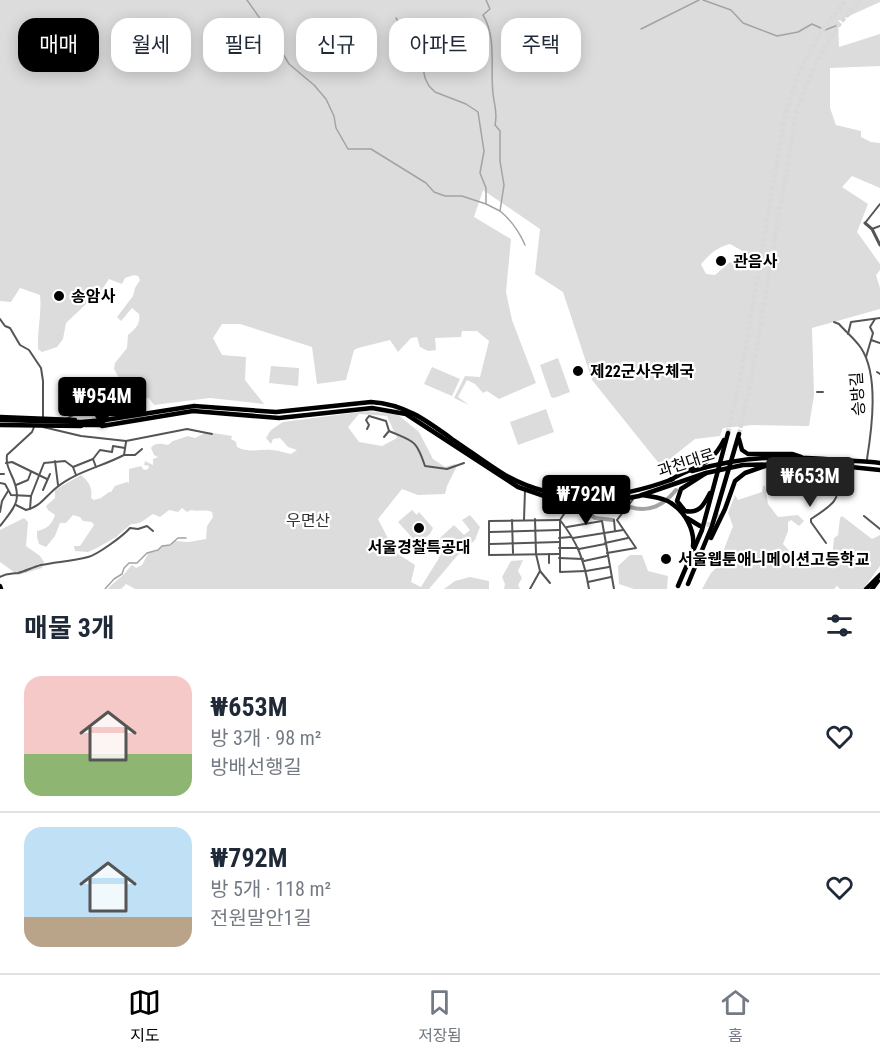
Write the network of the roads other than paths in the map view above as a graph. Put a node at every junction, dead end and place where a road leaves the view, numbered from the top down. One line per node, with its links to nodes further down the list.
1 (880, 204): 2 (street)
2 (865, 223): 4 (street)
3 (880, 226): 4 (street)
4 (872, 229): 5 (street)
5 (880, 245)
6 (880, 318): 10 (street)
7 (0, 319): 17 (street)
8 (875, 319): 11 (street)
9 (834, 322): 10 (street, 승방길)
10 (848, 334): 13 (street, 승방길)
11 (871, 340): 12 (street); 13 (street)
12 (880, 343)
13 (866, 359): 33 (street, 승방길)
14 (817, 392): 15 (street)
15 (824, 392)
16 (335, 409): 20 (main road); 20 (main road); 30 (main road)
17 (43, 418): 18 (main road); 19 (main road)
18 (66, 419): 20 (main road); 20 (street)
19 (0, 421): 20 (main road); 21 (main road)
20 (105, 422): 21 (main road)
21 (39, 426): 26 (street); 35 (street)
22 (367, 429): 23 (street)
23 (389, 431): 25 (street); 36 (street)
24 (212, 434): 26 (street)
25 (384, 437)
26 (126, 441): 27 (street)
27 (125, 448): 29 (street); 32 (street)
28 (142, 449): 29 (street)
29 (124, 455): 42 (street)
30 (473, 456): 57 (main road, 과천대로); 62 (main road, 과천대로)
31 (802, 457): 37 (main road, 과천대로); 39 (main road); 50 (main road, 과천대로); 55 (main road)
32 (93, 459): 41 (street); 42 (street)
33 (867, 459)
34 (55, 461): 41 (street); 47 (street); 53 (street)
35 (6, 463): 44 (street); 52 (street)
36 (464, 463)
37 (880, 463)
38 (771, 464): 39 (main road, 과천대로); 45 (main road, 과천대로); 105 (main road)
39 (802, 464): 40 (main road, 과천대로)
40 (841, 466): 43 (main road, 과천대로); 93 (street)
41 (73, 467): 48 (street)
42 (96, 467): 48 (street)
43 (880, 470)
44 (31, 472): 47 (street); 52 (street)
45 (706, 473): 54 (main road); 59 (main road, 과천대로)
46 (50, 474): 49 (street)
47 (40, 476): 49 (street); 61 (street)
48 (76, 476): 53 (street)
49 (47, 479): 56 (street)
50 (670, 480): 54 (main road); 59 (main road, 과천대로)
51 (0, 483): 58 (street)
52 (16, 485): 60 (street)
53 (58, 486): 65 (street)
54 (713, 488): 104 (main road)
55 (724, 489): 67 (main road); 105 (main road)
56 (43, 490)
57 (525, 490): 62 (main road, 과천대로); 71 (street)
58 (8, 491): 60 (street); 66 (street)
59 (638, 495): 62 (main road, 과천대로); 63 (main road); 79 (street)
60 (19, 496): 61 (street); 64 (street)
61 (32, 496): 65 (street)
62 (573, 499): 72 (street)
63 (672, 504): 75 (main road); 104 (main road)
64 (16, 505): 65 (street); 74 (street)
65 (30, 509)
66 (0, 513)
67 (721, 513)
68 (864, 516): 77 (street)
69 (535, 519): 71 (street); 72 (street); 81 (street)
70 (512, 520): 71 (street); 83 (street); 84 (street)
71 (524, 520)
72 (560, 520): 76 (street); 78 (street)
73 (614, 520): 82 (street)
74 (0, 526)
75 (700, 526)
76 (567, 527): 85 (street); 86 (street)
77 (880, 529)
78 (559, 530): 81 (street); 87 (street)
79 (624, 530): 82 (street); 88 (street)
80 (153, 531): 110 (street)
81 (536, 531): 84 (street); 91 (street)
82 (615, 531): 85 (street)
83 (489, 532): 84 (street); 94 (street)
84 (512, 532): 90 (street)
85 (603, 533): 86 (street); 92 (street)
86 (572, 537): 87 (street); 96 (street)
87 (559, 538): 89 (street)
88 (628, 538): 92 (street); 101 (street)
89 (559, 542): 91 (street); 95 (street)
90 (513, 543): 91 (street); 94 (street); 97 (street)
91 (536, 543): 98 (street)
92 (605, 543): 96 (street); 101 (street)
93 (826, 543)
94 (489, 544): 97 (street)
95 (559, 548): 96 (street); 100 (street)
96 (578, 548): 103 (street)
97 (513, 554): 98 (street)
98 (536, 554): 99 (street); 109 (street)
99 (549, 554): 100 (street); 106 (street)
100 (559, 554): 102 (street)
101 (607, 554): 103 (street); 107 (street)
102 (559, 558): 103 (street); 108 (street)
103 (584, 560): 108 (street)
104 (690, 560): 116 (main road)
105 (699, 562): 115 (main road)
106 (549, 563)
107 (609, 567): 108 (street); 112 (street)
108 (586, 571): 113 (street)
109 (540, 572): 114 (street); 118 (street)
110 (0, 577)
111 (880, 577): 117 (main road)
112 (611, 578): 113 (street); 120 (street)
113 (588, 582): 119 (street)
114 (550, 583)
115 (688, 584)
116 (678, 586)
117 (870, 588)
118 (531, 589)
119 (589, 589)
120 (613, 589)

